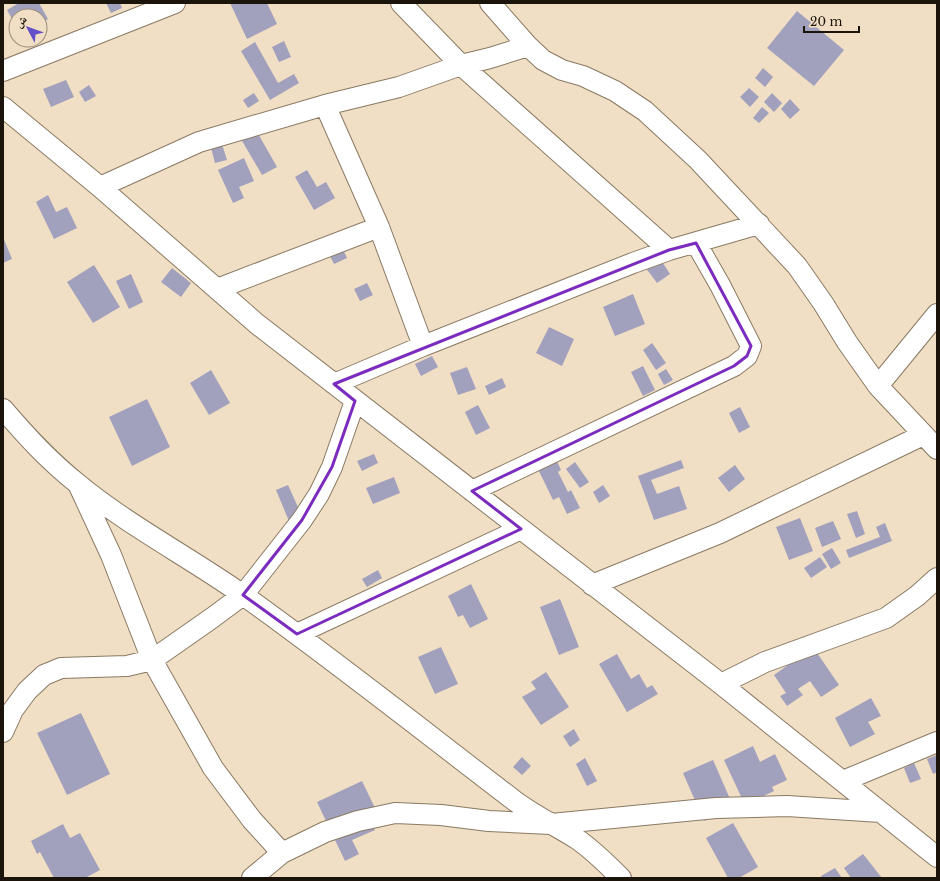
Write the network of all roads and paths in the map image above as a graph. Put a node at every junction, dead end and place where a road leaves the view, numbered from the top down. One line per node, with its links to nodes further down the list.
1 (174, 3): 4 (street)
2 (400, 3): 6 (street)
3 (490, 3): 5 (street)
4 (135, 10): 7 (street)
5 (528, 46): 6 (street); 11 (street)
6 (461, 65): 8 (street); 14 (street)
7 (3, 71)
8 (325, 105): 10 (street); 12 (street)
9 (3, 107): 10 (street)
10 (100, 186): 15 (street)
11 (759, 224): 13 (street); 19 (street)
12 (379, 227): 15 (street); 17 (street)
13 (696, 243): 14 (street); 24 (street)
14 (669, 250): 17 (street)
15 (217, 289): 18 (street)
16 (937, 314): 19 (street)
17 (423, 346): 18 (street)
18 (334, 384): 20 (street)
19 (878, 386): 22 (street)
20 (355, 401): 24 (street); 28 (street)
21 (3, 410): 23 (street)
22 (930, 442): 27 (street)
23 (78, 484): 28 (street); 30 (street)
24 (472, 491): 25 (street)
25 (521, 529): 27 (street); 29 (street)
26 (937, 578): 31 (street)
27 (592, 585): 31 (street)
28 (243, 595): 29 (street); 30 (street)
29 (297, 634): 36 (street)
30 (152, 660): 32 (street); 37 (street)
31 (721, 684): 34 (street)
32 (3, 732)
33 (937, 742): 34 (street)
34 (843, 781): 35 (street)
35 (881, 812): 36 (street); 38 (street)
36 (551, 824): 37 (street); 40 (street)
37 (282, 853): 39 (street)
38 (937, 857)
39 (252, 878)
40 (621, 878)

